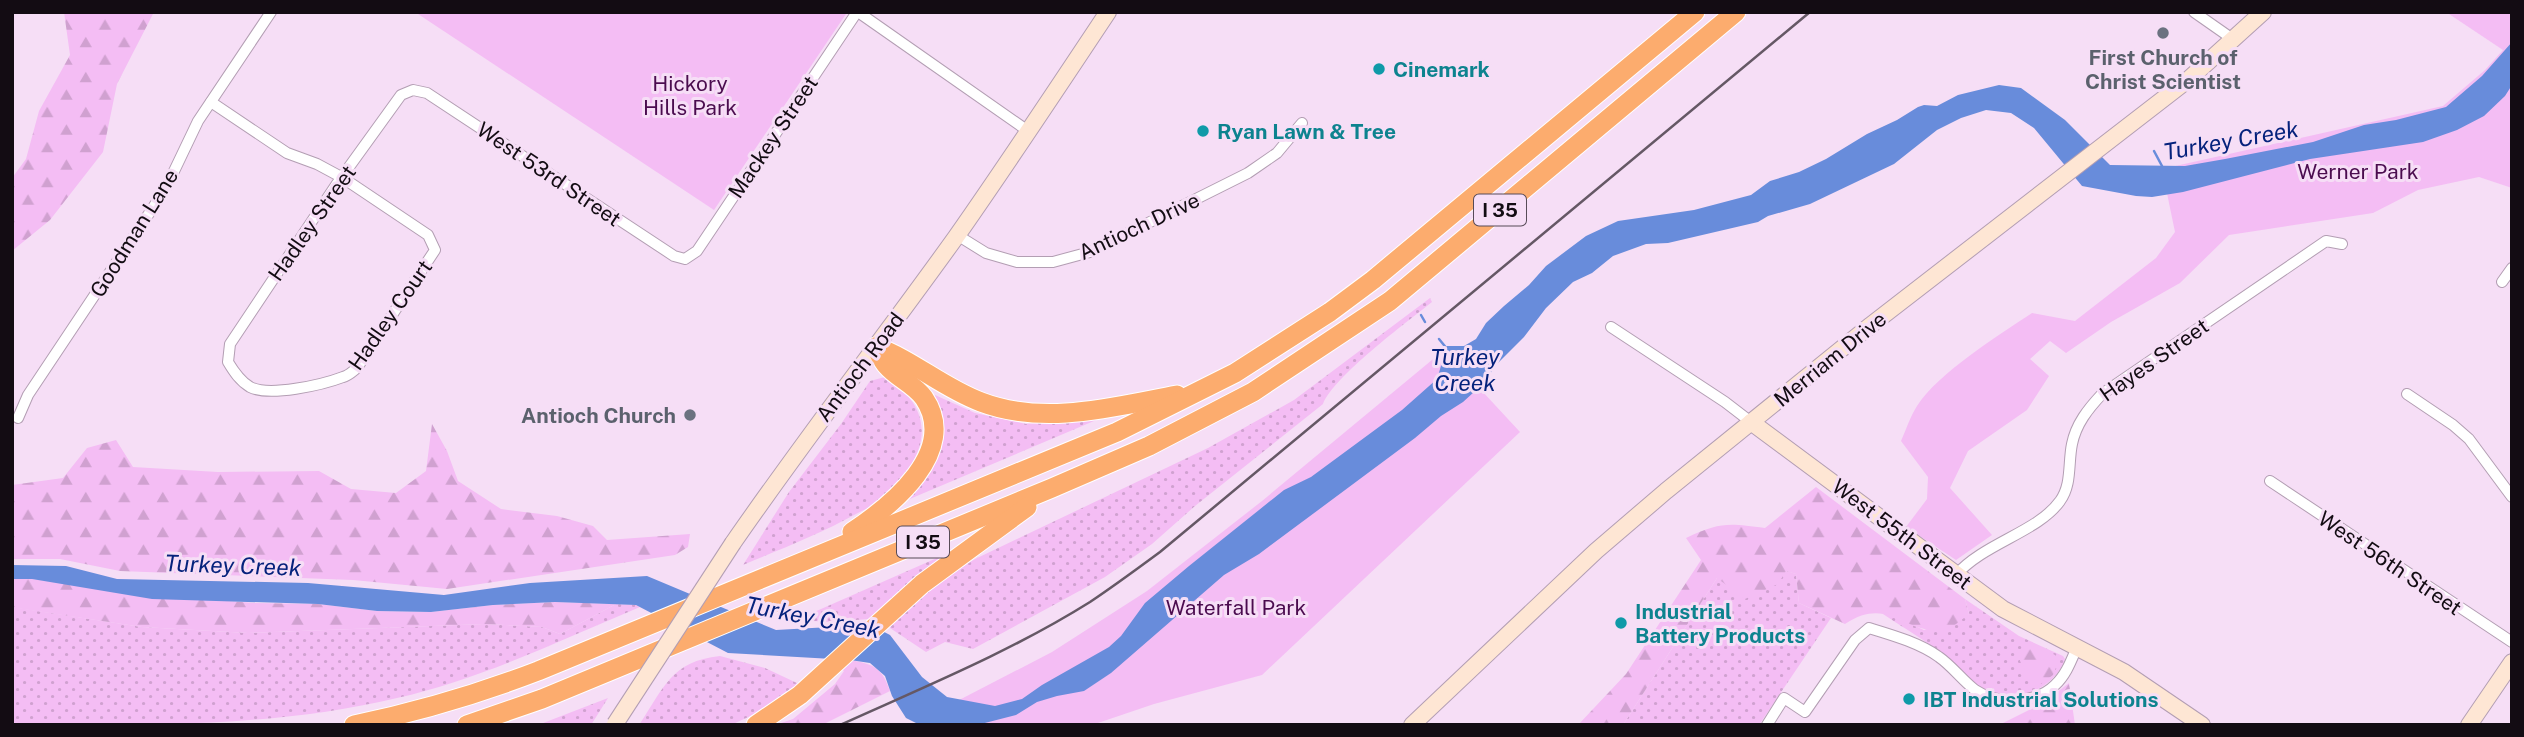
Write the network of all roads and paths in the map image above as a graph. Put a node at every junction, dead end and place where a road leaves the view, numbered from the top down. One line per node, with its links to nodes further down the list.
1 (271, 12): 10 (street, Goodman Lane)
2 (858, 12): 12 (street); 16 (street, Mackey Street)
3 (1108, 12): 12 (main road, Antioch Road)
4 (1695, 12): 22 (highway, I 35)
5 (1736, 12): 27 (highway, I 35)
6 (2194, 12): 8 (street)
7 (2263, 12): 8 (main road, Merriam Drive)
8 (2234, 40): 25 (main road, Merriam Drive)
9 (413, 90): 13 (street, Hadley Street); 16 (street, West 53rd Street)
10 (211, 102): 13 (street); 24 (street, Goodman Lane)
11 (1302, 122): 14 (street, Antioch Drive)
12 (1028, 131): 14 (main road, Antioch Road)
13 (343, 178): 21 (street, Hadley Street); 21 (street, Hadley Court)
14 (957, 235): 20 (main road, Antioch Road)
15 (2342, 244): 30 (street, Hayes Street)
16 (685, 260)
17 (2512, 268): 18 (street)
18 (2502, 282)
19 (1611, 327): 25 (street, West 55th Street)
20 (876, 347): 22 (highway); 29 (highway); 34 (main road, Antioch Road, bridge)
21 (229, 365)
22 (1200, 391): 29 (highway, I 35)
23 (2407, 394): 28 (street)
24 (18, 418)
25 (1751, 422): 30 (main road, West 55th Street); 38 (main road, Merriam Drive)
26 (2270, 481): 31 (street, West 56th Street)
27 (1052, 488): 36 (highway, I 35, bridge); 37 (highway)
28 (2512, 497)
29 (821, 553): 35 (highway, I 35, bridge)
30 (1956, 575): 32 (main road, West 55th Street)
31 (2512, 642)
32 (2077, 648): 39 (street); 40 (main road, West 55th Street)
33 (2512, 662): 41 (main road)
34 (615, 724)
35 (354, 725)
36 (467, 725)
37 (755, 725)
38 (1412, 725)
39 (1767, 725)
40 (2202, 725)
41 (2469, 725)

